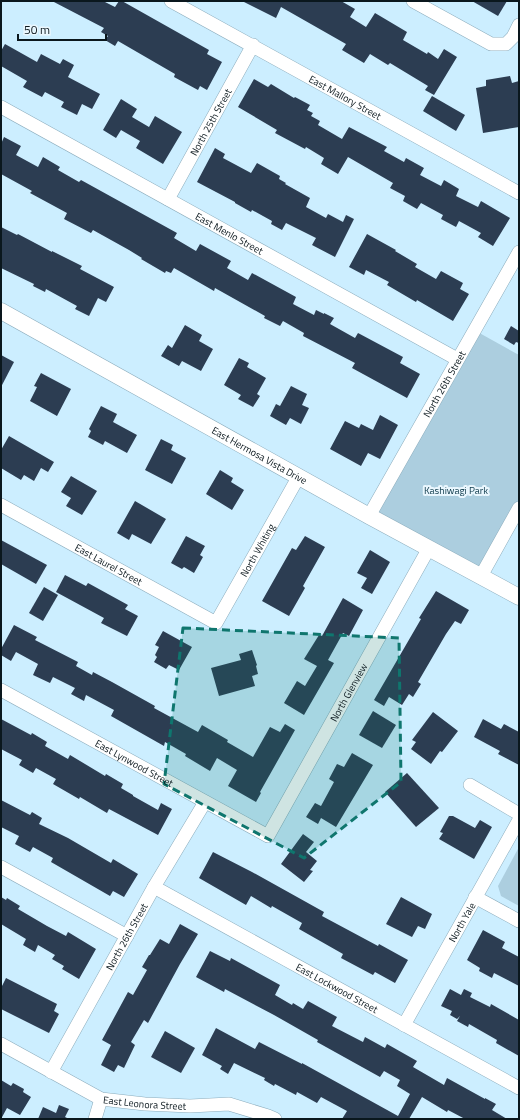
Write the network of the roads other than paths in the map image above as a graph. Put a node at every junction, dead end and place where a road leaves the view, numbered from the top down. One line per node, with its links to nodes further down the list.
1 (171, 1): 4 (street, East Mallory Street)
2 (413, 1): 3 (street)
3 (519, 25)
4 (253, 45): 6 (street, East Mallory Street); 7 (street, North 25th Street)
5 (1, 108): 7 (street, East Menlo Street)
6 (519, 193)
7 (168, 199): 10 (street, East Menlo Street)
8 (519, 252): 10 (street, North 26th Street)
9 (1, 311): 11 (street, East Hermosa Vista Drive)
10 (457, 359): 14 (street, North 26th Street)
11 (299, 476): 14 (street, East Hermosa Vista Drive); 18 (street, North Whiting)
12 (1, 505): 18 (street, East Laurel Street)
13 (519, 508): 16 (street)
14 (369, 516): 15 (street, East Hermosa Vista Drive)
15 (429, 548): 16 (street, East Hermosa Vista Drive); 24 (street, North Glenview)
16 (481, 576): 17 (street, East Hermosa Vista Drive)
17 (519, 597)
18 (216, 624)
19 (1, 690): 21 (street, East Lynwood Street)
20 (470, 785): 22 (street)
21 (205, 802): 24 (street, East Lynwood Street); 26 (street, North 26th Street)
22 (519, 814)
23 (519, 820): 27 (street, North Yale)
24 (268, 836)
25 (1, 867): 29 (street)
26 (154, 887): 29 (street, North 26th Street); 30 (street, East Lockwood Street)
27 (475, 897): 28 (street); 30 (street, North Yale)
28 (519, 921)
29 (127, 936): 32 (street, North 26th Street)
30 (404, 1025): 33 (street, East Lockwood Street)
31 (1, 1044): 32 (street, East Leonora Street)
32 (51, 1072): 34 (street, East Leonora Street)
33 (519, 1088)
34 (101, 1099): 35 (street); 36 (street, East Leonora Street)
35 (95, 1119)
36 (275, 1119)

